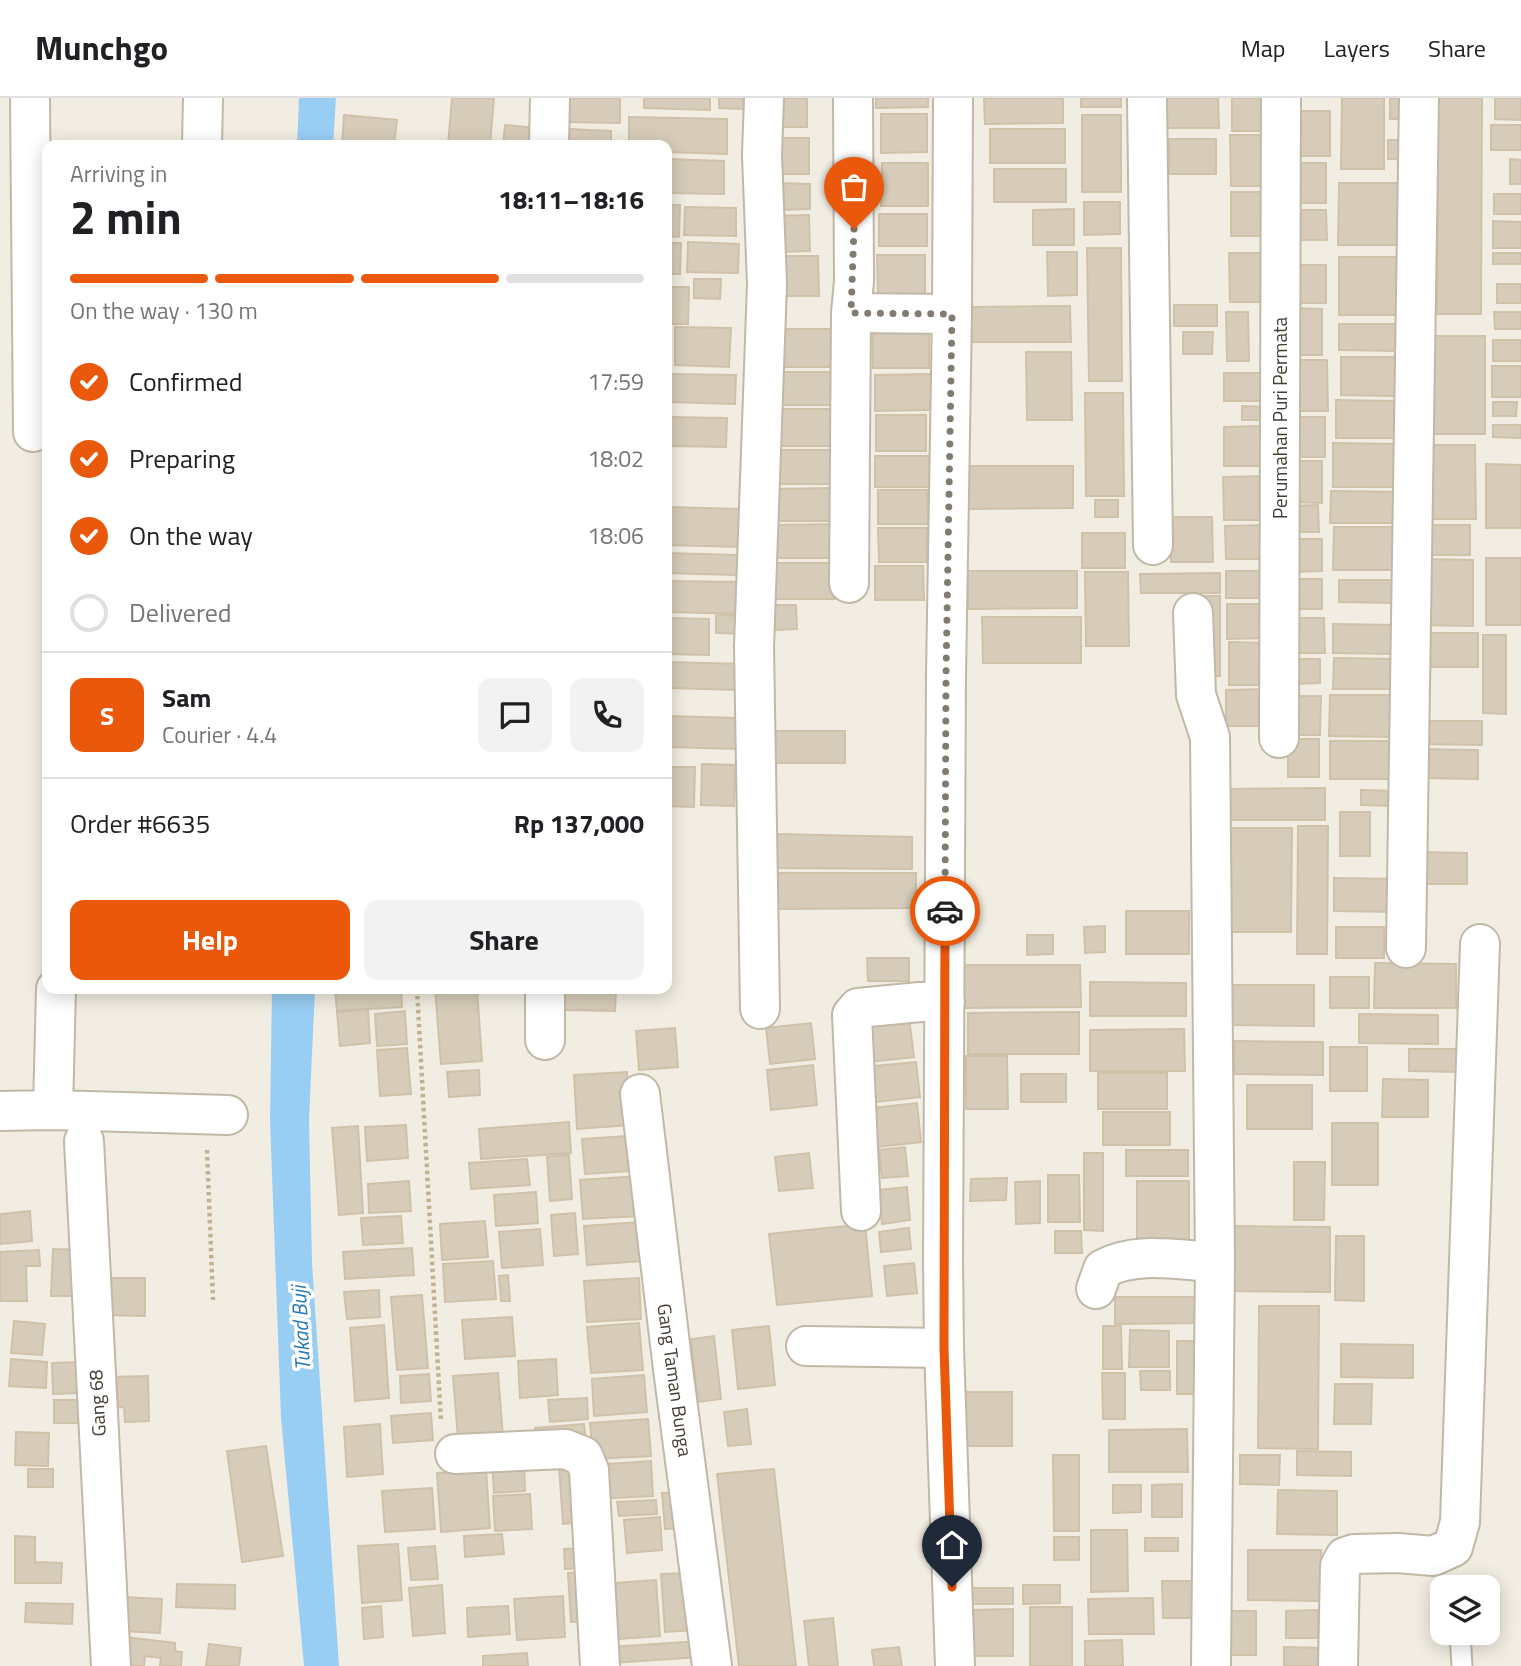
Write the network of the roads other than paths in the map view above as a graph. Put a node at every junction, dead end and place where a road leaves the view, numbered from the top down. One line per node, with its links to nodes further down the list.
1 (30, 98): 14 (street)
2 (203, 98): 10 (street)
3 (550, 98): 11 (street)
4 (764, 98): 24 (street)
5 (853, 98): 12 (street)
6 (953, 98): 13 (street)
7 (1147, 98): 15 (street)
8 (1281, 98): 18 (street, Perumahan Puri Permata)
9 (1419, 98): 20 (street)
10 (202, 140)
11 (549, 140)
12 (851, 313): 13 (street); 16 (street)
13 (952, 314): 23 (street)
14 (27, 432)
15 (1153, 545)
16 (849, 583)
17 (1193, 613): 32 (street)
18 (1279, 738)
19 (1480, 944): 43 (street)
20 (1406, 948)
21 (56, 994): 27 (street)
22 (545, 994): 25 (street)
23 (945, 1003): 31 (street); 35 (street)
24 (760, 1009)
25 (545, 1040)
26 (640, 1094): 40 (street, Gang Taman Bunga)
27 (53, 1110): 28 (street); 29 (street)
28 (0, 1111)
29 (217, 1115)
30 (84, 1141): 38 (street, Gang 68)
31 (861, 1212)
32 (1214, 1262): 33 (street); 42 (street)
33 (1096, 1289)
34 (806, 1346): 35 (street)
35 (944, 1348): 41 (street)
36 (455, 1454): 39 (street)
37 (1461, 1645): 44 (lane)
38 (111, 1666)
39 (600, 1666)
40 (712, 1666)
41 (955, 1666)
42 (1211, 1666)
43 (1338, 1666)
44 (1462, 1666)

